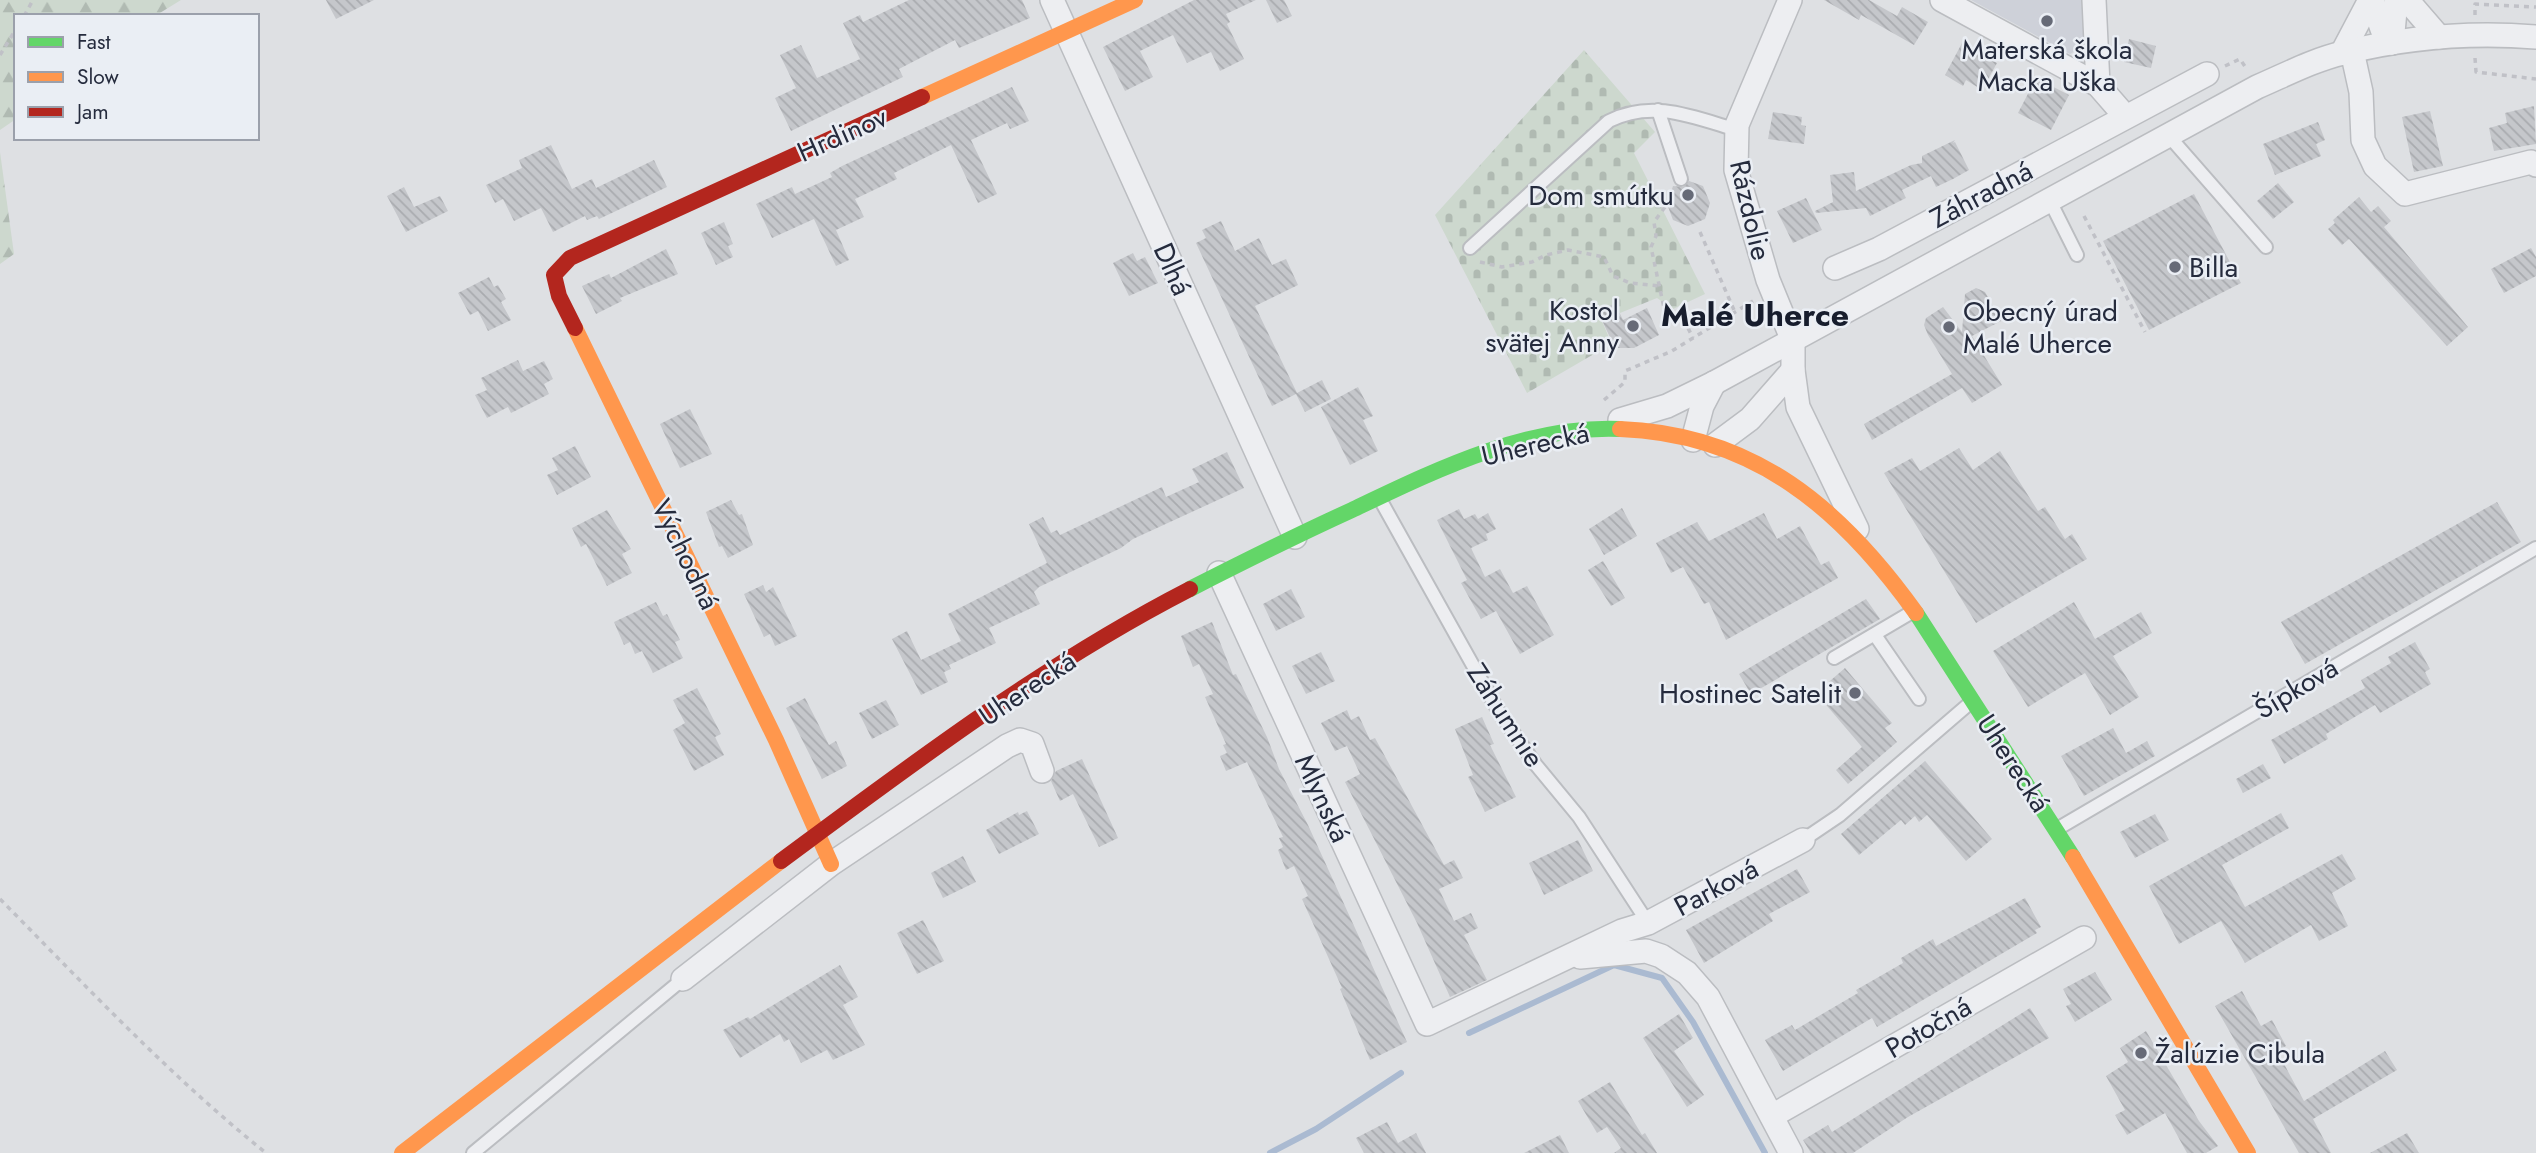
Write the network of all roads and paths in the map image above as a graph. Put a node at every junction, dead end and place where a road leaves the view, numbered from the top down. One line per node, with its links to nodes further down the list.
1 (1052, 0): 11 (street, Dlhá)
2 (1135, 0): 11 (main road, Hrdinov)
3 (1790, 0): 24 (street, Rázdolie)
4 (1942, 0): 20 (street)
5 (2094, 0): 20 (street)
6 (2371, 0): 15 (street); 16 (street)
7 (2396, 0): 15 (street)
8 (2407, 0): 13 (street)
9 (2536, 7): 12 (path)
10 (14, 32): 17 (path)
11 (1066, 32): 36 (main road, Hrdinov); 48 (street, Dlhá)
12 (2474, 34): 13 (street); 14 (street); 19 (path)
13 (2440, 37): 15 (street)
14 (2536, 37)
15 (2392, 43): 16 (street)
16 (2347, 52): 21 (street); 26 (street)
17 (0, 55)
18 (2207, 74): 21 (path); 23 (street, Záhradná)
19 (2536, 79)
20 (2098, 85): 23 (street)
21 (2257, 87): 25 (street)
22 (1658, 110): 24 (lane); 27 (lane); 33 (lane)
23 (2125, 116): 35 (street, Záhradná)
24 (1737, 130): 42 (street, Rázdolie)
25 (2168, 135): 28 (street); 32 (lane)
26 (2536, 164)
27 (1681, 179)
28 (2049, 199): 34 (lane); 42 (street)
29 (1665, 207): 37 (path)
30 (2084, 216): 40 (path)
31 (1700, 232): 39 (path)
32 (2266, 247)
33 (1470, 248): 37 (path)
34 (2077, 255)
35 (1835, 268)
36 (554, 275): 59 (main road, Východná)
37 (1660, 286): 41 (path)
38 (1761, 297): 39 (path)
39 (1734, 310): 41 (path)
40 (2145, 332)
41 (1693, 338): 45 (path)
42 (1793, 341): 43 (street, Rázdolie); 44 (street)
43 (1793, 370): 46 (street); 49 (street, Rázdolie)
44 (1714, 383): 45 (street); 46 (street)
45 (1594, 417): 46 (main road, Uherecká); 47 (main road, Uherecká)
46 (1704, 442): 49 (main road, Uherecká)
47 (1379, 497): 48 (main road, Uherecká); 63 (lane, Záhumnie)
48 (1295, 537): 51 (main road, Uherecká)
49 (1865, 544): 52 (main road, Uherecká)
50 (2536, 548): 58 (lane, Šípková)
51 (1219, 573): 59 (main road, Uherecká); 67 (street, Mlynská)
52 (1915, 610): 53 (lane); 56 (main road, Uherecká)
53 (1875, 635): 54 (lane); 55 (lane)
54 (1833, 659)
55 (1919, 699)
56 (1973, 701): 58 (main road, Uherecká); 60 (lane, Parková)
57 (1042, 771): 61 (street)
58 (2057, 829): 73 (main road, Uherecká)
59 (816, 834): 61 (main road, Východná); 70 (main road, Uherecká)
60 (1802, 840): 63 (street, Parková)
61 (831, 864): 66 (street)
62 (0, 899): 69 (path)
63 (1648, 923): 65 (street, Parková)
64 (2084, 938): 68 (street, Potočná)
65 (1570, 958): 67 (street, Parková); 68 (street)
66 (683, 979): 71 (lane)
67 (1427, 1024)
68 (1772, 1116): 72 (street)
69 (266, 1153)
70 (402, 1153)
71 (473, 1153)
72 (1791, 1153)
73 (2248, 1153)

